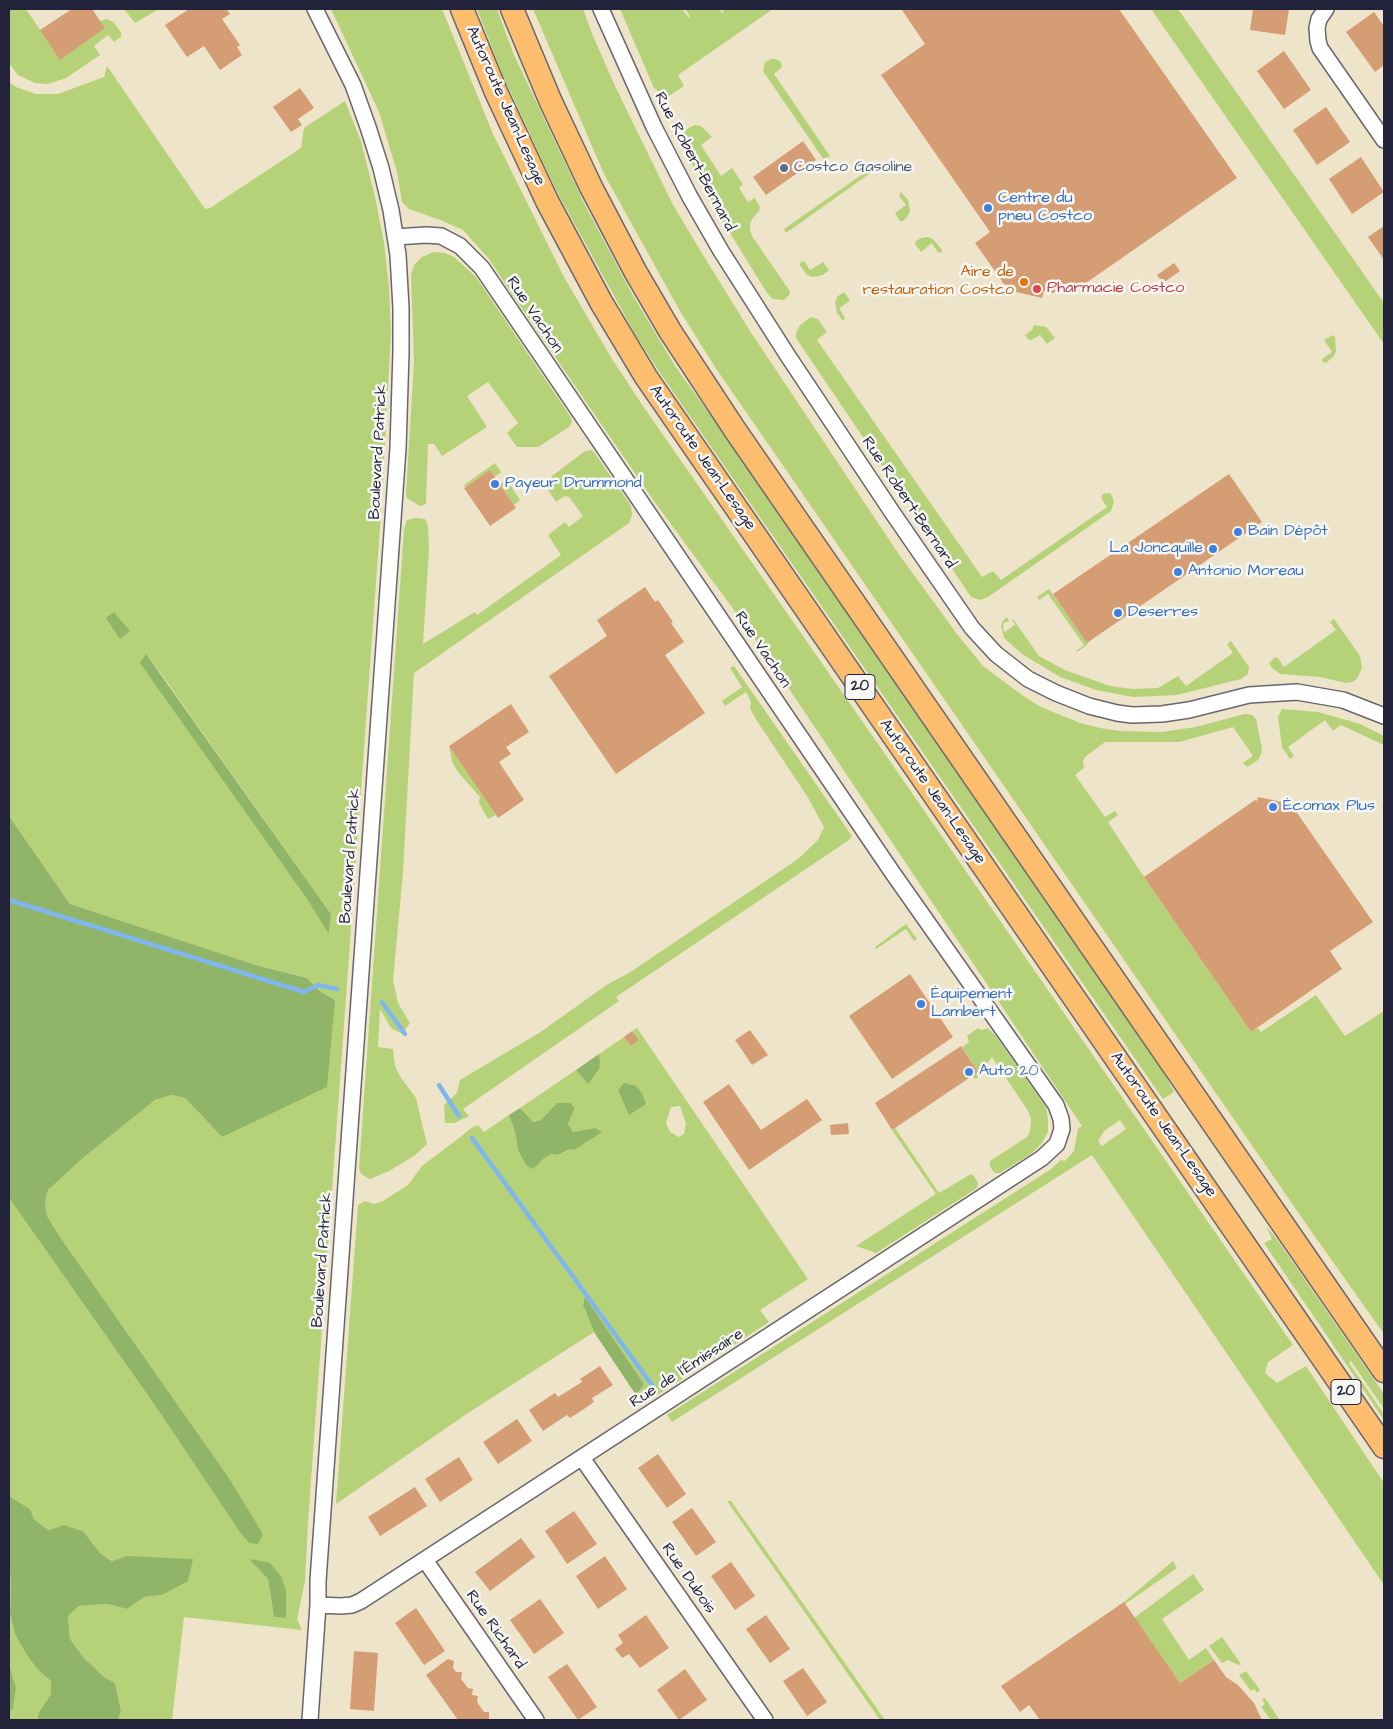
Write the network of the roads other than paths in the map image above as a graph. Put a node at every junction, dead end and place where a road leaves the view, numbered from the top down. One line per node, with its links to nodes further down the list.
1 (315, 9): 7 (street, Boulevard Patrick)
2 (462, 9): 11 (highway, Autoroute Jean-Lesage / 20)
3 (512, 9): 10 (highway, 20)
4 (601, 9): 8 (street, Rue Robert-Bernard)
5 (1322, 14): 6 (street)
6 (1384, 140)
7 (395, 237): 9 (street, Rue Vachon); 14 (street, Boulevard Patrick)
8 (1384, 716)
9 (1061, 1134): 12 (street, Rue de l'Émissaire)
10 (1384, 1371)
11 (1384, 1447)
12 (582, 1458): 13 (street, Rue de l'Émissaire); 17 (street, Rue Dubois)
13 (425, 1560): 14 (street, Rue de l'Émissaire); 16 (street, Rue Richard)
14 (318, 1606): 15 (street, Boulevard Patrick)
15 (310, 1720)
16 (536, 1720)
17 (765, 1720)

